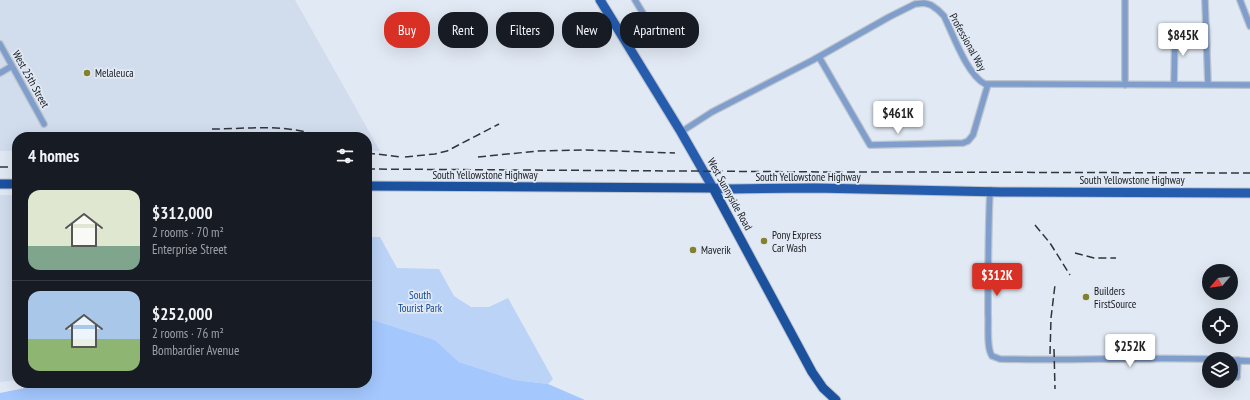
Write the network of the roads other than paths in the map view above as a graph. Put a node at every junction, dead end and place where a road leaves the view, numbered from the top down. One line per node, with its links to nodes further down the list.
1 (600, 0): 20 (main road, West Sunnyside Road)
2 (635, 0): 7 (street)
3 (1125, 0): 15 (street)
4 (1205, 0): 17 (street)
5 (1240, 0): 8 (street)
6 (930, 2): 11 (street, Professional Way); 14 (street, Professional Way)
7 (642, 12)
8 (1250, 26)
9 (1175, 30): 16 (street)
10 (0, 44): 12 (street, West 25th Street)
11 (819, 57): 14 (street); 20 (street, Professional Way)
12 (12, 66): 13 (street); 19 (street, West 25th Street)
13 (0, 73)
14 (988, 84): 15 (street, Professional Way)
15 (1125, 84): 16 (street, Professional Way)
16 (1174, 84): 17 (street, Professional Way)
17 (1208, 84): 18 (street, Professional Way)
18 (1250, 85)
19 (44, 124)
20 (681, 132): 24 (main road, West Sunnyside Road)
21 (0, 184): 22 (highway)
22 (12, 184)
23 (372, 186): 24 (highway, South Yellowstone Highway)
24 (712, 188): 25 (main road, South Yellowstone Highway); 30 (highway, West Sunnyside Road)
25 (990, 190): 26 (main road, South Yellowstone Highway); 27 (street)
26 (1250, 193)
27 (1202, 359)
28 (1238, 360): 29 (street)
29 (1250, 361)
30 (836, 400)

